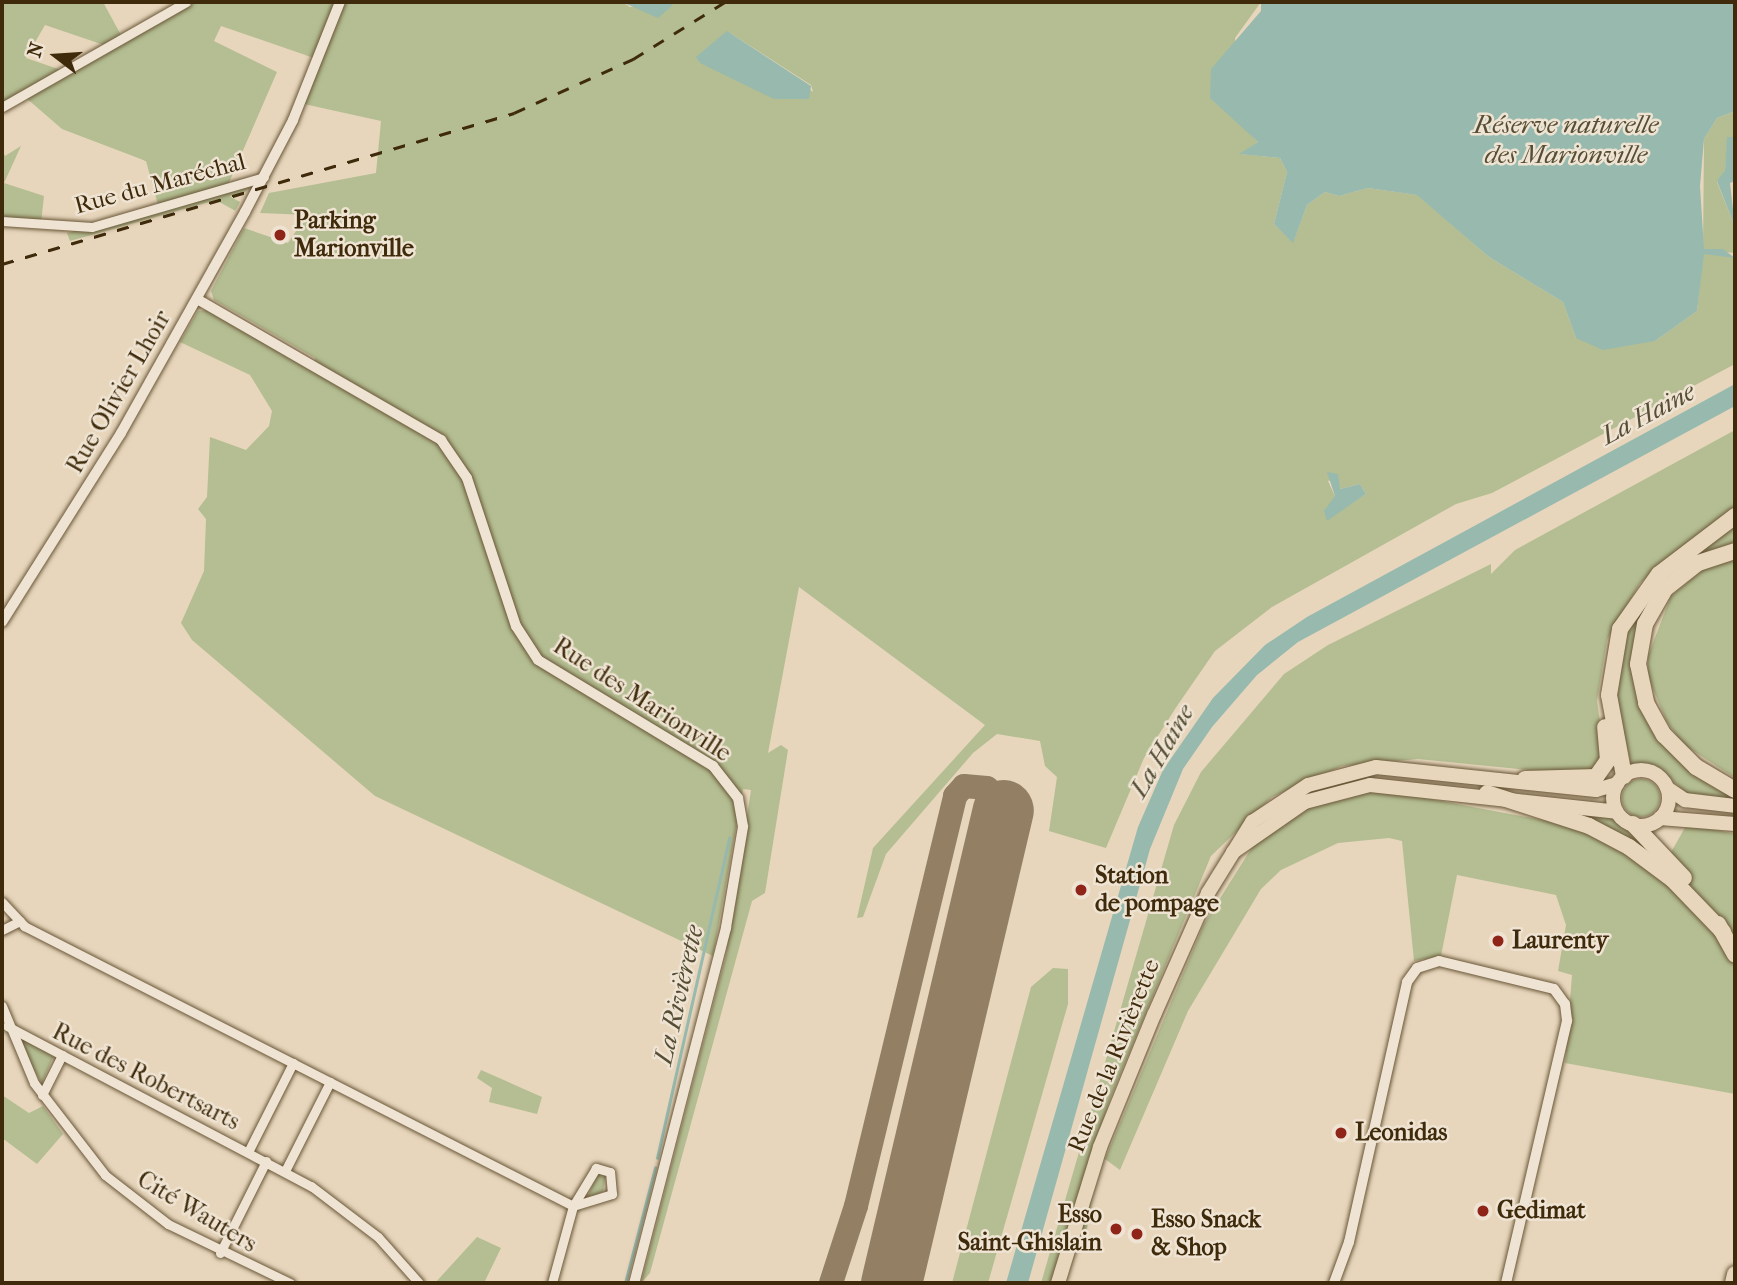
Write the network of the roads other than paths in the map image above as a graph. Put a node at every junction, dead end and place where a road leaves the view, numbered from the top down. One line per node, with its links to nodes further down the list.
1 (186, 2): 3 (street)
2 (340, 2): 4 (street, Rue du Maréchal)
3 (2, 107)
4 (264, 177): 5 (street, Rue du Maréchal); 6 (street, Rue Olivier Lhoir)
5 (2, 221)
6 (197, 299): 9 (street, Rue Olivier Lhoir); 42 (street, Rue des Marionville)
7 (1735, 516): 10 (highway)
8 (1735, 551): 14 (highway)
9 (2, 622)
10 (1609, 695): 11 (highway); 12 (highway)
11 (1525, 779): 12 (main road, Rue de la Rivièrette); 21 (main road, Rue de la Rivièrette)
12 (1621, 780): 13 (main road); 17 (main road)
13 (1667, 788): 16 (main road); 18 (main road)
14 (1735, 790)
15 (1487, 793): 17 (main road); 21 (main road); 25 (highway)
16 (1735, 806)
17 (1618, 812): 19 (main road)
18 (1660, 818): 19 (main road); 20 (main road)
19 (1633, 824): 25 (highway)
20 (1735, 824)
21 (1232, 853): 43 (main road, Rue de la Rivièrette)
22 (2, 902): 23 (street)
23 (20, 921): 24 (street); 30 (street)
24 (2, 930)
25 (1723, 932): 26 (highway)
26 (1735, 955)
27 (2, 1006): 28 (street, Cité Wauters)
28 (7, 1026): 29 (street, Rue des Robertsarts); 32 (street, Cité Wauters)
29 (62, 1055): 32 (street); 33 (street, Rue des Robertsarts)
30 (293, 1063): 31 (street); 33 (street)
31 (330, 1082): 35 (street); 36 (street)
32 (41, 1095): 37 (street, Cité Wauters)
33 (248, 1152): 34 (street, Rue des Robertsarts)
34 (267, 1161): 35 (street, Rue des Robertsarts); 37 (street)
35 (285, 1171): 39 (street, Rue des Robertsarts)
36 (573, 1206): 36 (street); 41 (street)
37 (220, 1252): 40 (street, Cité Wauters)
38 (1735, 1274): 46 (highway)
39 (414, 1281)
40 (290, 1283)
41 (552, 1283)
42 (634, 1283)
43 (1058, 1283)
44 (1334, 1283): 45 (street)
45 (1506, 1283)
46 (1733, 1283)

